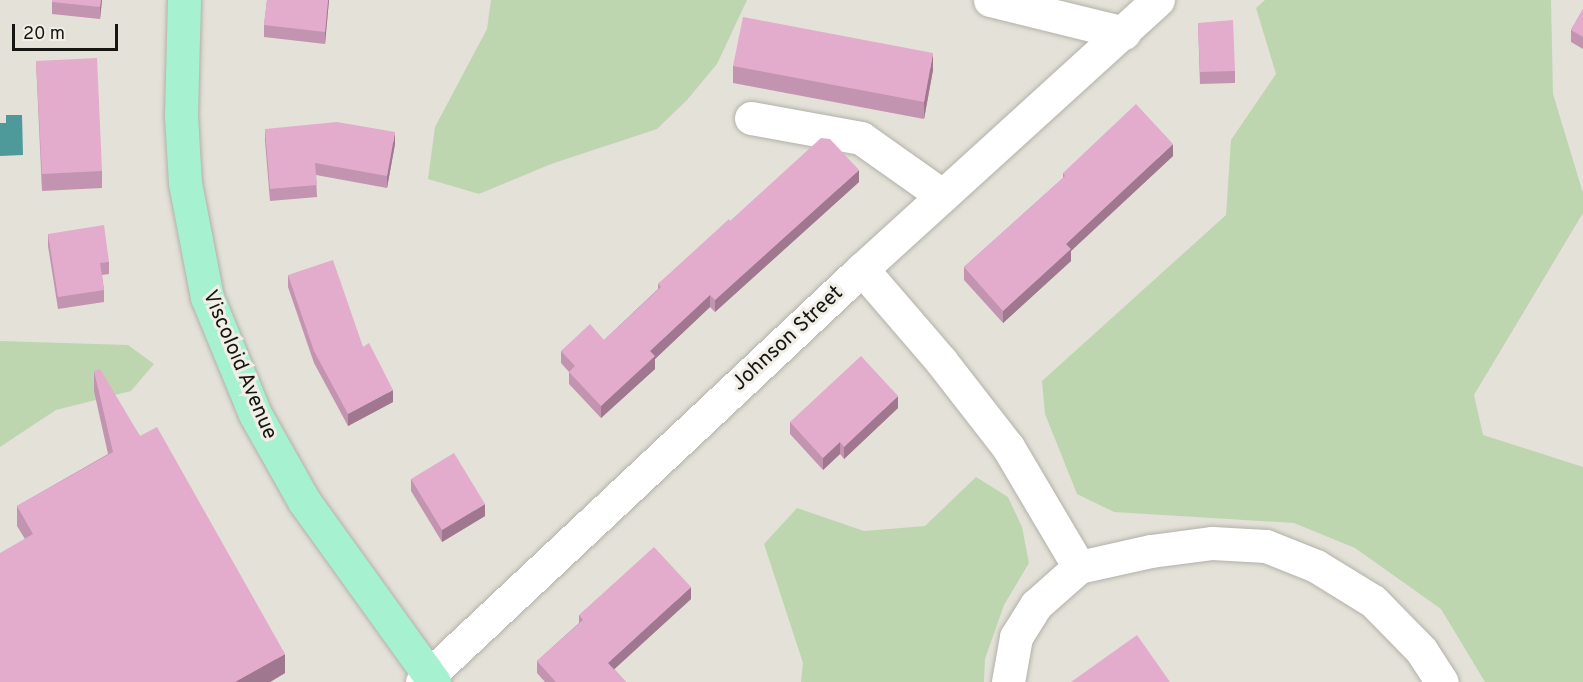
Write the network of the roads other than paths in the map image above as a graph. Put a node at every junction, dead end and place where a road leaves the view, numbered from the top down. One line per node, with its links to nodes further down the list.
1 (184, 0): 9 (main road, Viscoloid Avenue)
2 (990, 0): 4 (street)
3 (1158, 0): 4 (street, Johnson Street)
4 (1124, 33): 6 (street, Johnson Street)
5 (751, 118): 6 (street)
6 (943, 196): 7 (street, Johnson Street)
7 (862, 269): 8 (street); 9 (street, Johnson Street)
8 (1079, 567): 10 (street); 11 (street)
9 (428, 680)
10 (1008, 682)
11 (1442, 682)

